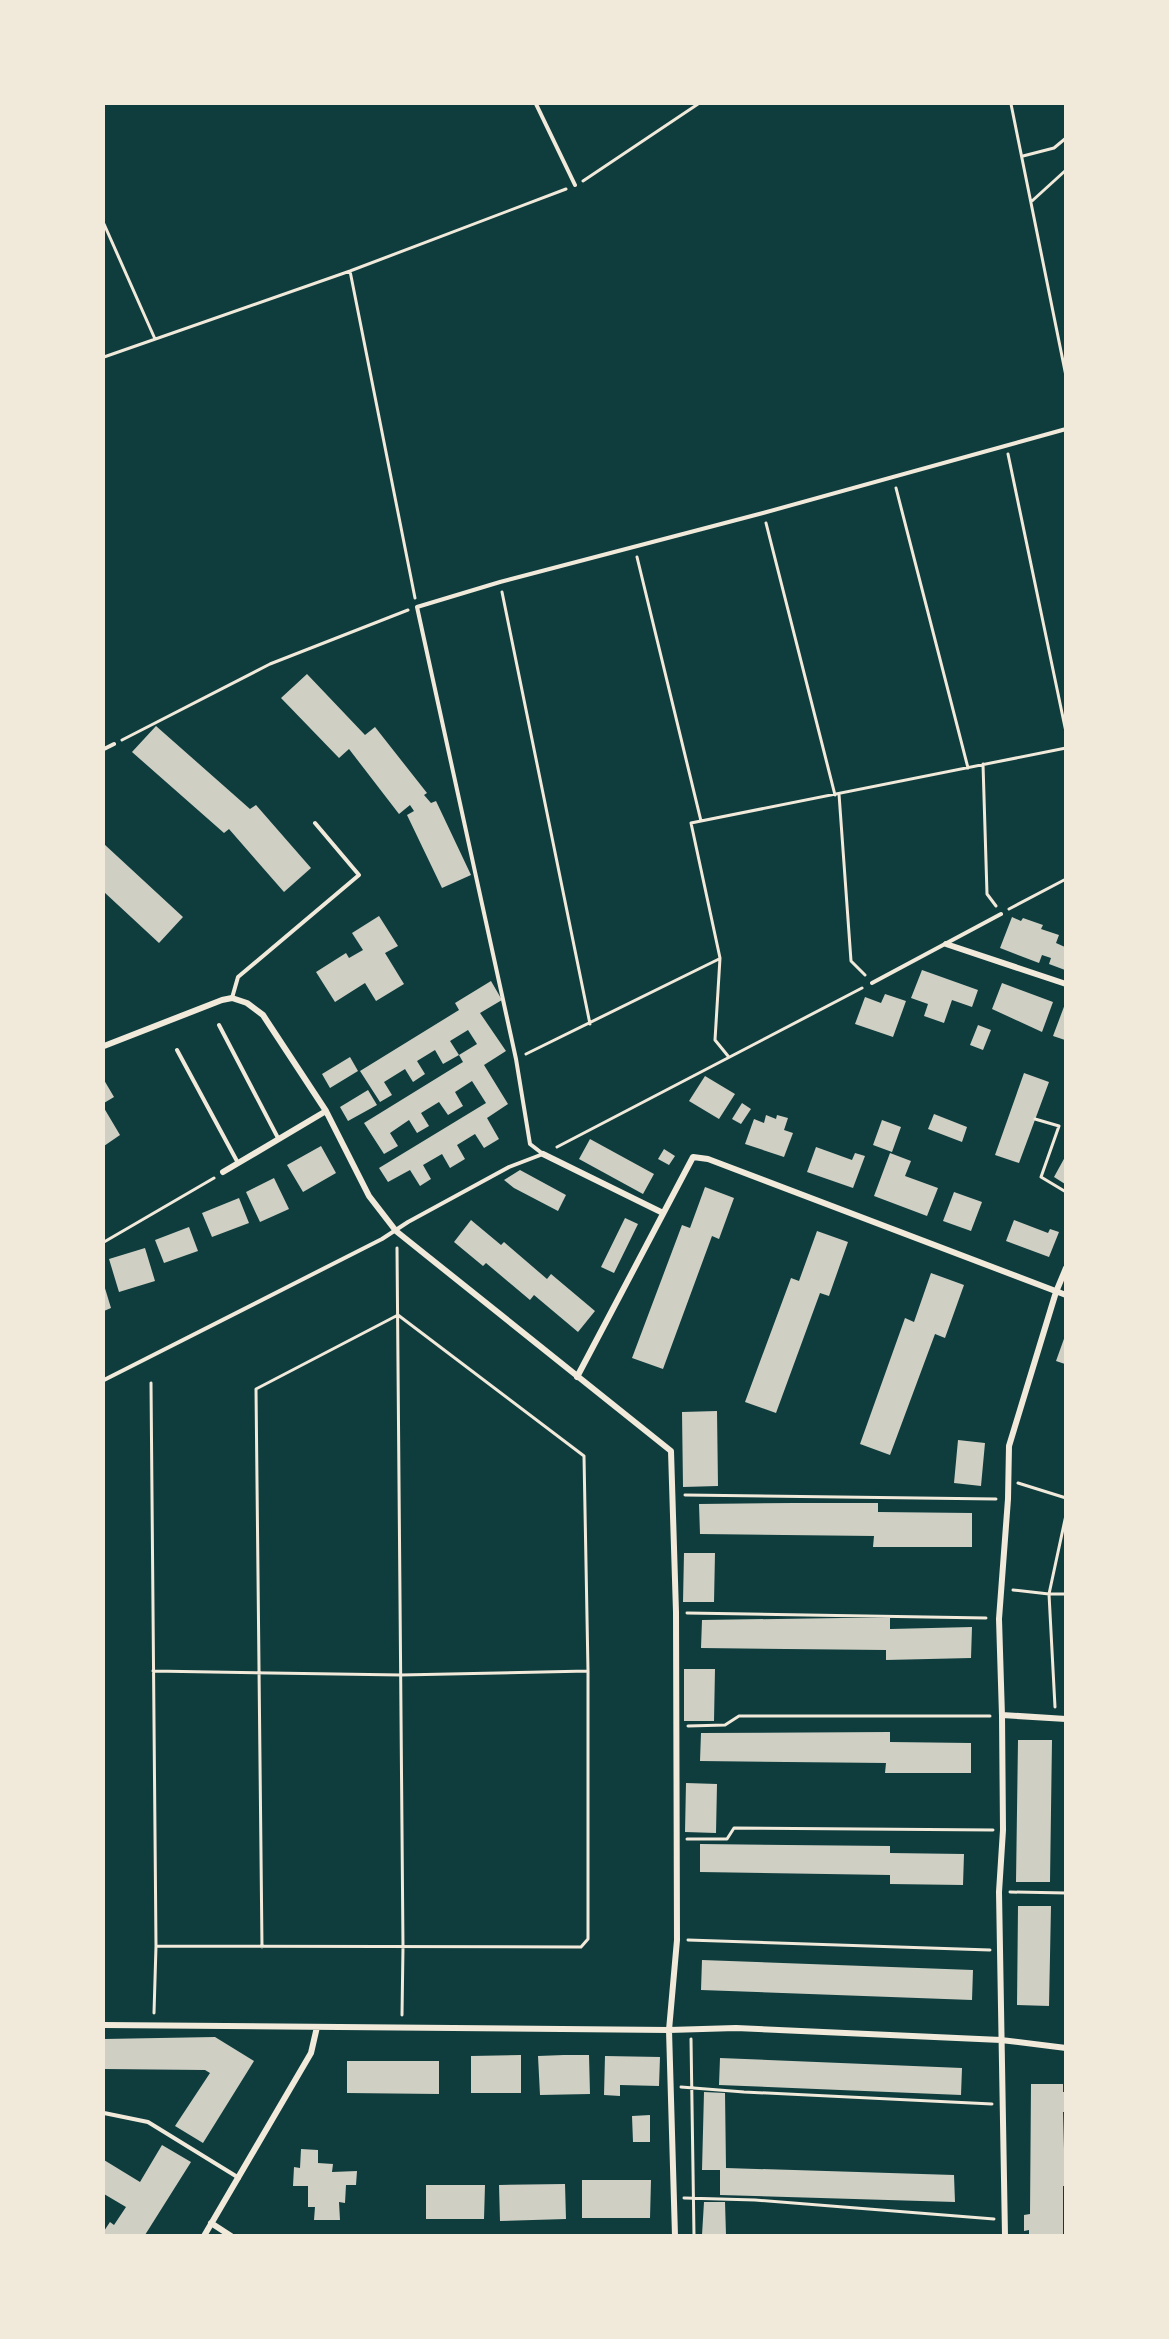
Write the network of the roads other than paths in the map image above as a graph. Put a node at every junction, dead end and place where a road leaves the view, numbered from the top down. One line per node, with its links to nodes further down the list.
1 (536, 104): 2 (lane)
2 (576, 185)
3 (1065, 429): 17 (lane)
4 (114, 744): 5 (lane)
5 (104, 749)
6 (315, 823): 11 (lane)
7 (1001, 914): 8 (lane)
8 (946, 944): 9 (lane); 10 (street)
9 (872, 983)
10 (1065, 984)
11 (232, 998): 13 (street); 15 (street)
12 (219, 1025): 16 (lane)
13 (104, 1046)
14 (177, 1050): 18 (lane)
15 (326, 1111): 16 (street); 21 (street)
16 (278, 1138): 18 (street)
17 (543, 1155): 20 (street); 21 (lane)
18 (238, 1163): 19 (street)
19 (223, 1172)
20 (663, 1213): 23 (street); 25 (street)
21 (396, 1231): 25 (street); 26 (lane)
22 (1065, 1268): 23 (street)
23 (1056, 1292): 24 (street); 27 (street)
24 (1065, 1295)
25 (577, 1377): 31 (street)
26 (104, 1380)
27 (1002, 1715): 28 (street); 32 (street)
28 (1065, 1719)
29 (104, 2025): 30 (street)
30 (317, 2027): 31 (street); 35 (street)
31 (669, 2030): 32 (street); 39 (street)
32 (1001, 2040): 33 (street); 40 (street)
33 (1065, 2048)
34 (104, 2113): 35 (lane)
35 (239, 2178): 36 (street)
36 (211, 2223): 37 (street); 38 (street)
37 (204, 2235)
38 (231, 2235)
39 (675, 2235)
40 (1005, 2235)

